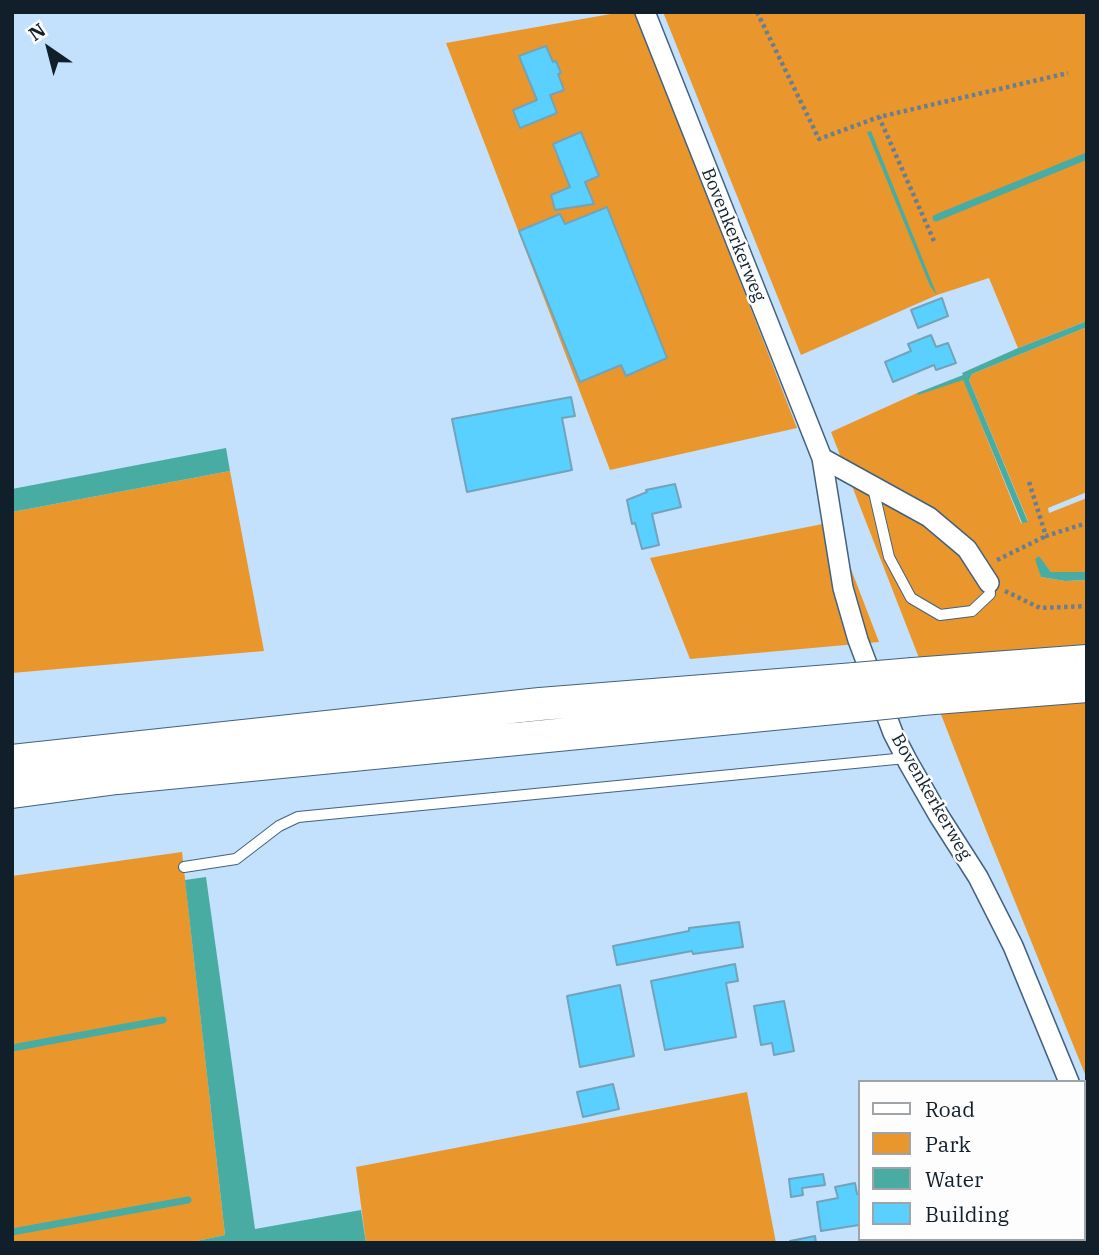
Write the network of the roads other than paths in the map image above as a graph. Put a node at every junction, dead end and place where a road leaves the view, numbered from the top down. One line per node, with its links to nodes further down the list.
1 (645, 12): 2 (street, Bovenkerkerweg)
2 (822, 458): 3 (street); 9 (street, Bovenkerkerweg)
3 (873, 488): 4 (street); 4 (lane)
4 (984, 576)
5 (1087, 661): 7 (highway)
6 (1087, 685): 7 (highway)
7 (917, 687): 11 (highway, bridge)
8 (12, 748): 11 (highway)
9 (906, 758): 14 (lane); 15 (street, Bovenkerkerweg)
10 (12, 761): 11 (highway)
11 (120, 763): 12 (highway); 13 (highway)
12 (12, 792)
13 (12, 801)
14 (184, 867)
15 (1068, 1080)

